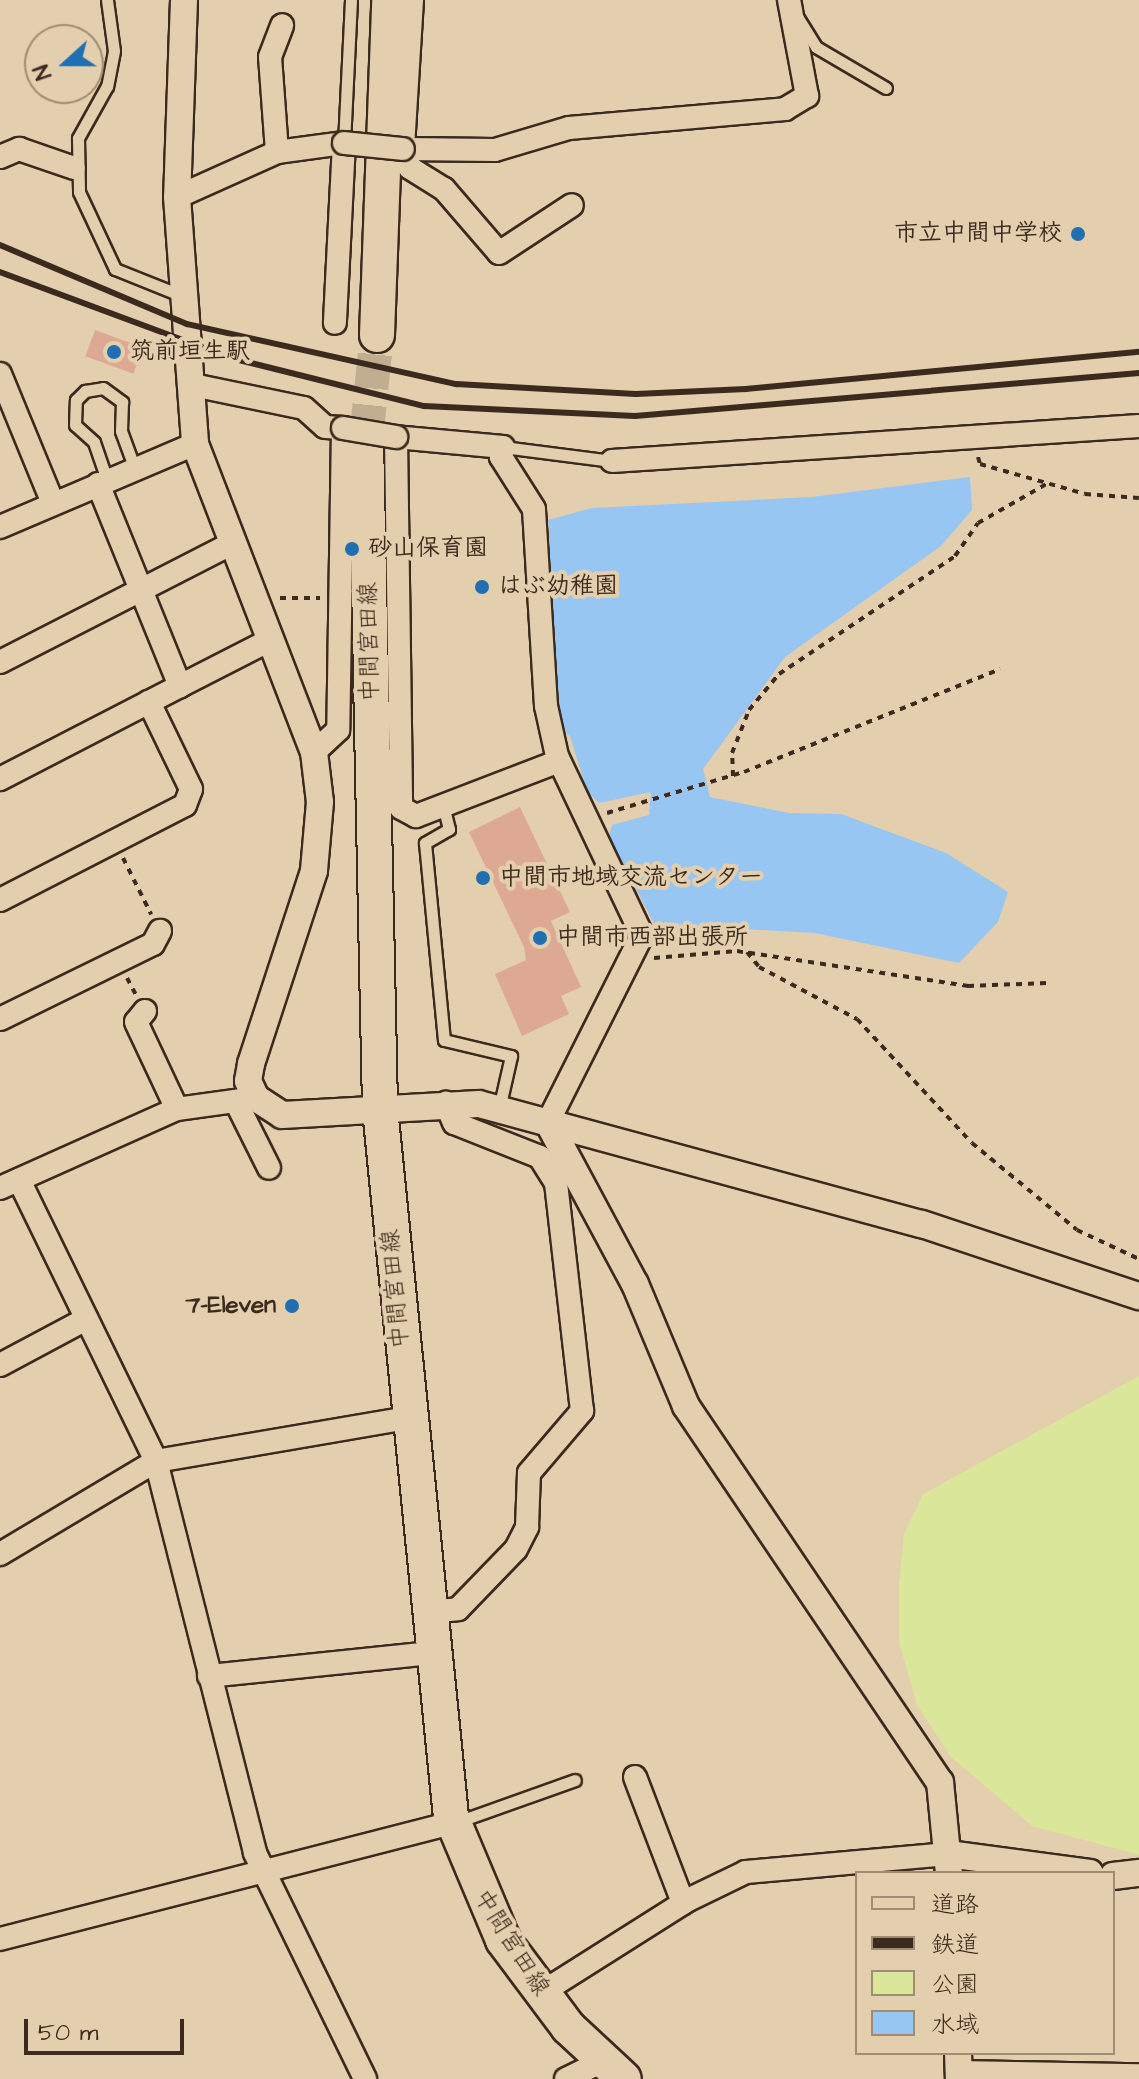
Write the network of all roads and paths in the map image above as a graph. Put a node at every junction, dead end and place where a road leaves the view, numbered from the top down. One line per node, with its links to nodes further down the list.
1 (107, 0): 13 (lane)
2 (184, 0): 14 (street)
3 (351, 0): 9 (lane)
4 (389, 0): 18 (main road)
5 (412, 0): 10 (street)
6 (790, 4): 8 (lane); 10 (street)
7 (282, 25): 11 (street)
8 (886, 88)
9 (344, 143): 10 (street, bridge); 11 (street); 17 (street)
10 (403, 149): 15 (street)
11 (277, 152): 14 (street)
12 (0, 157): 13 (street)
13 (74, 168): 16 (lane)
14 (177, 197): 16 (street)
15 (572, 205)
16 (185, 297): 20 (street)
17 (335, 323)
18 (377, 335)
19 (0, 374): 31 (street)
20 (193, 385): 22 (street); 24 (street)
21 (1139, 426): 23 (street)
22 (368, 435): 25 (street); 36 (street); 46 (street); 60 (main road, 中間宮田線)
23 (973, 439): 26 (street); 29 (path)
24 (195, 444): 27 (street); 33 (street)
25 (503, 447): 26 (lane); 43 (street)
26 (612, 461)
27 (135, 469): 28 (street); 28 (lane)
28 (102, 482): 31 (street); 34 (street)
29 (1048, 483): 30 (path); 44 (path)
30 (1139, 498)
31 (53, 503): 32 (street)
32 (0, 527)
33 (233, 543): 34 (street); 35 (street)
34 (141, 590): 38 (street); 40 (street)
35 (254, 598): 36 (path); 37 (street)
36 (345, 598): 42 (street)
37 (270, 640): 40 (street); 42 (street)
38 (0, 662)
39 (1000, 669): 44 (path)
40 (180, 686): 41 (street)
41 (149, 702): 45 (street); 48 (street)
42 (314, 752): 57 (street)
43 (559, 761): 46 (street); 52 (street)
44 (733, 776): 47 (path)
45 (0, 779)
46 (443, 805): 61 (lane)
47 (615, 810)
48 (115, 842): 49 (street); 50 (path)
49 (0, 900)
50 (160, 931): 53 (street)
51 (747, 952): 52 (path); 54 (path); 65 (path)
52 (632, 954): 62 (street)
53 (119, 961): 55 (path); 56 (street)
54 (1047, 983)
55 (145, 1011): 59 (street)
56 (0, 1019)
57 (247, 1102): 59 (street); 60 (street); 63 (street)
58 (446, 1103): 60 (street); 61 (street); 72 (street)
59 (177, 1109): 64 (street)
60 (380, 1109): 69 (main road, 中間宮田線)
61 (499, 1109): 62 (street)
62 (548, 1122): 66 (street); 78 (street)
63 (269, 1168)
64 (10, 1184): 67 (street)
65 (1139, 1259)
66 (1139, 1296)
67 (86, 1319): 68 (street); 70 (street)
68 (0, 1365)
69 (408, 1418): 70 (street); 72 (main road, 中間宮田線)
70 (156, 1461): 71 (street); 74 (street)
71 (0, 1554)
72 (426, 1612): 73 (main road, 中間宮田線)
73 (430, 1653): 74 (street); 77 (main road, 中間宮田線)
74 (209, 1676): 79 (street)
75 (635, 1777): 83 (street)
76 (575, 1780): 77 (lane)
77 (453, 1823): 79 (street); 85 (main road, 中間宮田線)
78 (949, 1863): 80 (street); 83 (street)
79 (261, 1869): 84 (street); 89 (street)
80 (1062, 1871)
81 (1139, 1873): 82 (street)
82 (1115, 1876)
83 (683, 1903): 85 (street)
84 (0, 1939)
85 (541, 1993): 87 (main road, 中間宮田線)
86 (959, 2068): 88 (street)
87 (612, 2070): 90 (street)
88 (1139, 2075)
89 (365, 2079)
90 (566, 2079)

